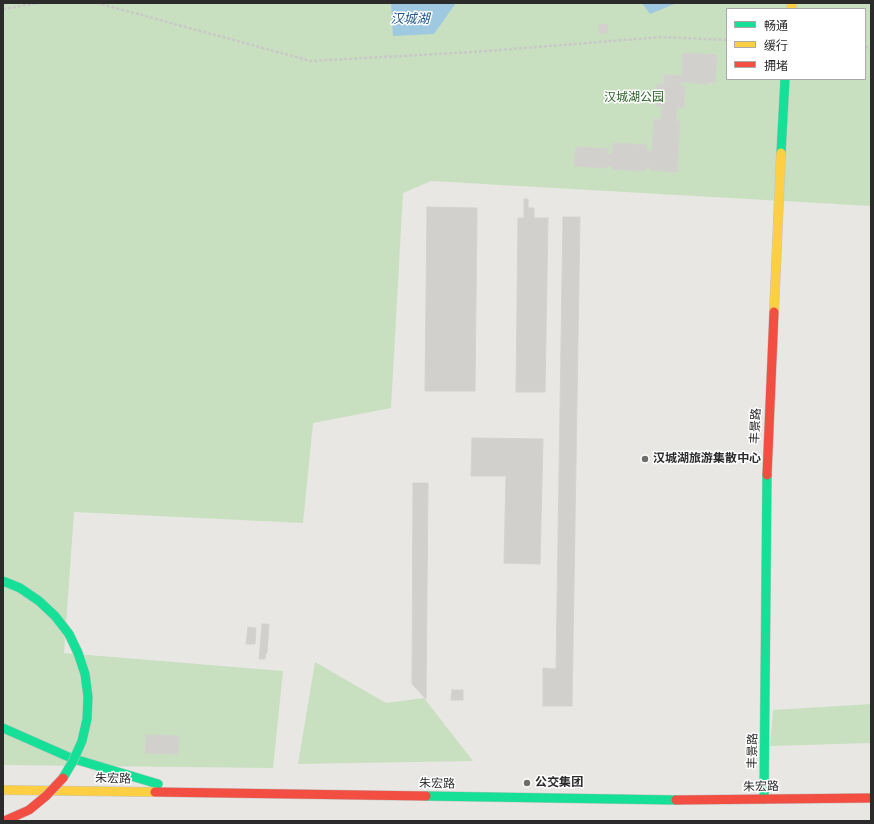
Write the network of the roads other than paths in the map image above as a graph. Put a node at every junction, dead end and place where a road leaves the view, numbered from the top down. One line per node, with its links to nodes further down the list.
1 (785, 80): 7 (main road, 丰景路)
2 (3, 581): 8 (main road, bridge)
3 (3, 728): 5 (main road)
4 (3, 790): 5 (main road, 朱宏路)
5 (192, 792): 7 (main road, 朱宏路)
6 (871, 798): 7 (main road, 朱宏路)
7 (764, 799)
8 (4, 821)

